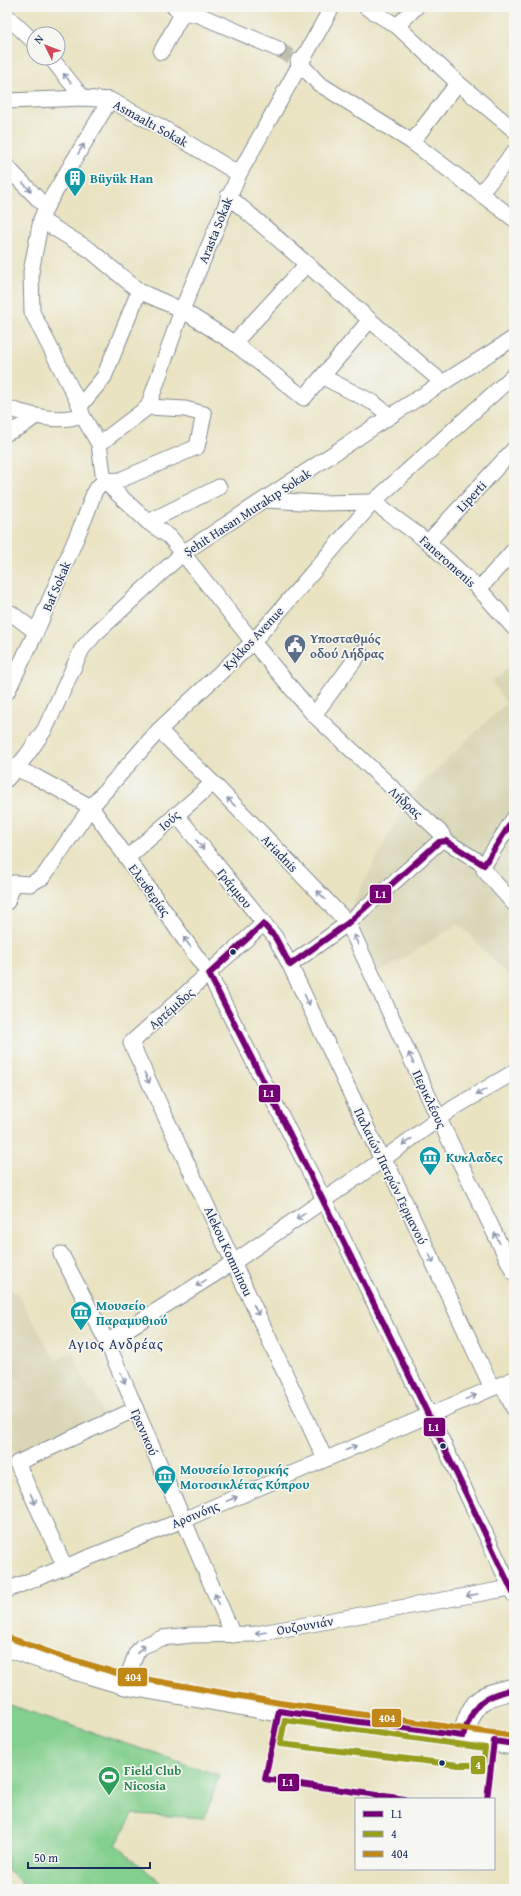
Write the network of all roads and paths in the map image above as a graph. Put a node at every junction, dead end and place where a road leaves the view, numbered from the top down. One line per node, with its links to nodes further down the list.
1 (332, 7): 10 (street, Arasta Sokak)
2 (366, 7): 6 (street)
3 (416, 7): 6 (street)
4 (181, 9): 8 (street); 9 (street)
5 (7, 16): 7 (street)
6 (397, 26): 12 (street)
7 (26, 34)
8 (278, 49)
9 (161, 52)
10 (299, 61): 17 (street); 20 (street, Arasta Sokak)
11 (57, 66): 13 (street, one-way to 11)
12 (458, 84): 16 (street); 17 (street)
13 (83, 98): 14 (street, Asmaaltı Sokak); 15 (street, Asmaaltı Sokak)
14 (110, 100): 20 (street, Asmaaltı Sokak); 23 (street, one-way to 14)
15 (7, 101)
16 (514, 130)
17 (412, 142): 21 (street)
18 (514, 152): 21 (street)
19 (7, 167): 23 (street, one-way to 23)
20 (239, 174): 22 (street, Arasta Sokak)
21 (480, 194): 24 (street)
22 (228, 196): 25 (street); 27 (street, Arasta Sokak)
23 (43, 213): 26 (street); 36 (street)
24 (514, 219)
25 (307, 264): 28 (street); 30 (street)
26 (139, 291): 27 (street); 36 (street)
27 (182, 310): 30 (street); 34 (street, Arasta Sokak)
28 (364, 317): 32 (street); 33 (street)
29 (514, 338): 33 (street, Şehit Hasan Murakıp Sokak)
30 (234, 343): 32 (street)
31 (514, 375): 45 (street, Kykkos Avenue)
32 (323, 377): 38 (street)
33 (442, 383): 38 (street, Şehit Hasan Murakıp Sokak)
34 (148, 407): 40 (street); 42 (street)
35 (7, 408): 37 (street)
36 (81, 410): 37 (street); 40 (street)
37 (36, 416): 39 (street)
38 (390, 416): 44 (street, Şehit Hasan Murakıp Sokak)
39 (7, 433)
40 (99, 444): 42 (street)
41 (514, 449): 47 (street, Liperti)
42 (104, 481): 46 (street, Λήδρας); 53 (street, Baf Sokak)
43 (219, 487): 46 (street)
44 (265, 500): 45 (street); 49 (street, Şehit Hasan Murakıp Sokak)
45 (373, 502): 47 (street, Faneromenis); 54 (street, Kykkos Avenue)
46 (148, 522): 49 (street, Λήδρας)
47 (428, 542): 50 (street, Faneromenis)
48 (514, 550): 50 (street, Faneromenis)
49 (183, 553): 54 (street, Λήδρας); 59 (street, Şehit Hasan Murakıp Sokak)
50 (479, 589): 52 (street)
51 (7, 613): 53 (street)
52 (510, 623)
53 (36, 632): 56 (street, Baf Sokak)
54 (253, 642): 57 (street, Λήδρας); 58 (street, Kykkos Avenue)
55 (360, 653): 57 (street)
56 (7, 692)
57 (314, 715): 64 (street, Λήδρας)
58 (159, 730): 60 (street, Ariadnis); 61 (street, Kykkos Avenue)
59 (10, 771): 61 (street)
60 (213, 783): 62 (street, Ιούς); 69 (street, Ariadnis, one-way to 60)
61 (91, 807): 65 (street, Ελευθερίας); 68 (street, Kykkos Avenue)
62 (176, 814): 65 (street, Ιούς); 70 (street, Γράμμου, one-way to 70)
63 (514, 818): 66 (street)
64 (443, 841): 66 (street, Λήδρας); 69 (street)
65 (127, 858): 72 (street, Ελευθερίας, one-way to 65)
66 (484, 864): 67 (street, Λήδρας)
67 (513, 900)
68 (7, 902)
69 (348, 923): 71 (street); 75 (street, Περικλέους, one-way to 69)
70 (263, 924): 71 (street, Γράμμου); 72 (street, Αρτέμιδος)
71 (290, 965): 76 (street, Παλαιών Πατρών Γερμανού, one-way to 76)
72 (209, 974): 73 (street, Αρτέμιδος); 77 (street, Ελευθερίας)
73 (131, 1043): 79 (street, Alekou Komninou, one-way to 79)
74 (514, 1072): 75 (street, one-way to 75)
75 (439, 1119): 76 (street, one-way to 76); 80 (street, Περικλέους, one-way to 75)
76 (382, 1160): 77 (street); 82 (street, Παλαιών Πατρών Γερμανού, one-way to 82)
77 (324, 1200): 79 (street, one-way to 79); 85 (street, Ελευθερίας)
78 (60, 1254): 81 (street, Γρανικού)
79 (234, 1262): 81 (street, one-way to 81); 86 (street, Alekou Komninou, one-way to 86)
80 (514, 1273)
81 (107, 1342): 84 (street, Γρανικού, one-way to 84)
82 (503, 1384): 83 (street, Παλαιών Πατρών Γερμανού); 85 (street, Αρσινόης, one-way to 82)
83 (514, 1408)
84 (136, 1409): 87 (street); 88 (street, Γρανικού)
85 (428, 1414): 86 (street, Αρσινόης, one-way to 85); 91 (street, Ελευθερίας)
86 (325, 1459): 88 (street, Αρσινόης, one-way to 86)
87 (12, 1460): 89 (street, one-way to 89)
88 (183, 1520): 89 (street, Αρσινόης); 92 (street, Γρανικού, one-way to 88)
89 (65, 1567): 90 (street, Αρσινόης)
90 (7, 1590)
91 (512, 1591): 92 (street, Ουζουνιάν, one-way to 92)
92 (233, 1635): 94 (street, Ουζουνιάν, one-way to 92)
93 (7, 1646): 94 (street)
94 (125, 1684): 97 (street)
95 (514, 1689): 97 (street)
96 (514, 1733): 98 (street)
97 (462, 1736): 98 (street)
98 (504, 1742)

